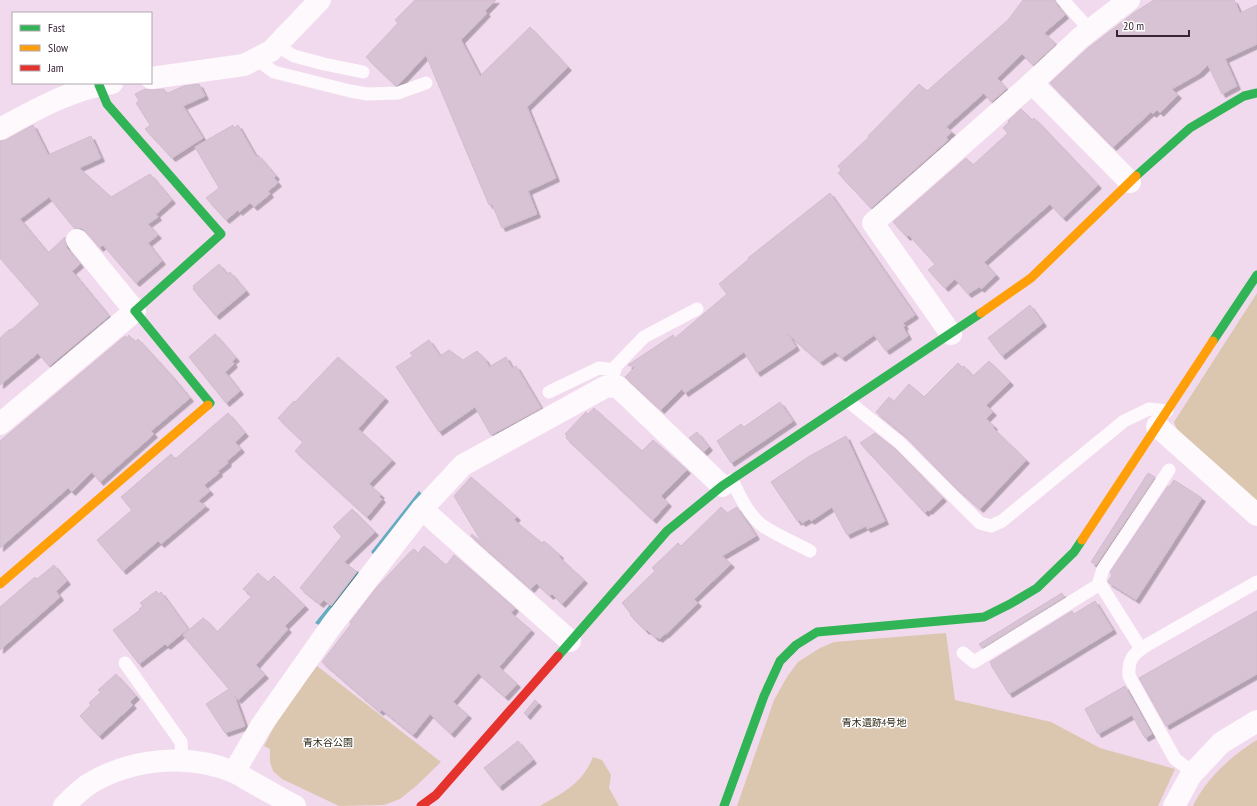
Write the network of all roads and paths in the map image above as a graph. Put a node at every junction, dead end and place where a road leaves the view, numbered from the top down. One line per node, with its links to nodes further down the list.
1 (320, 0): 5 (street)
2 (1063, 0): 4 (lane)
3 (1129, 0): 4 (street)
4 (1090, 30): 10 (street)
5 (277, 46): 6 (street); 7 (lane)
6 (256, 59): 8 (street); 9 (lane)
7 (363, 72)
8 (152, 78)
9 (426, 83)
10 (1032, 83): 14 (street); 19 (street)
11 (105, 84): 13 (street); 18 (street)
12 (1257, 93): 14 (street)
13 (0, 129)
14 (1130, 182): 19 (street)
15 (77, 240): 18 (street)
16 (1257, 275): 23 (street)
17 (697, 309): 20 (lane)
18 (135, 311): 24 (street); 31 (street)
19 (951, 334): 22 (street)
20 (613, 378): 21 (lane); 26 (street); 27 (street)
21 (549, 392)
22 (849, 402): 23 (lane); 26 (street)
23 (1162, 419): 28 (street); 44 (street)
24 (0, 424)
25 (1169, 470): 32 (lane)
26 (727, 483): 29 (lane); 33 (street)
27 (422, 509): 33 (street); 39 (street)
28 (1257, 515)
29 (810, 551)
30 (1257, 582): 34 (lane)
31 (0, 584)
32 (1100, 584): 34 (lane); 35 (lane)
33 (570, 641): 41 (street)
34 (1141, 649): 40 (lane)
35 (963, 653)
36 (125, 664): 38 (lane)
37 (1257, 722): 40 (street)
38 (182, 760): 39 (street); 42 (street)
39 (234, 772): 43 (street)
40 (1194, 772): 45 (street)
41 (425, 805)
42 (64, 806)
43 (295, 806)
44 (724, 806)
45 (1174, 806)

